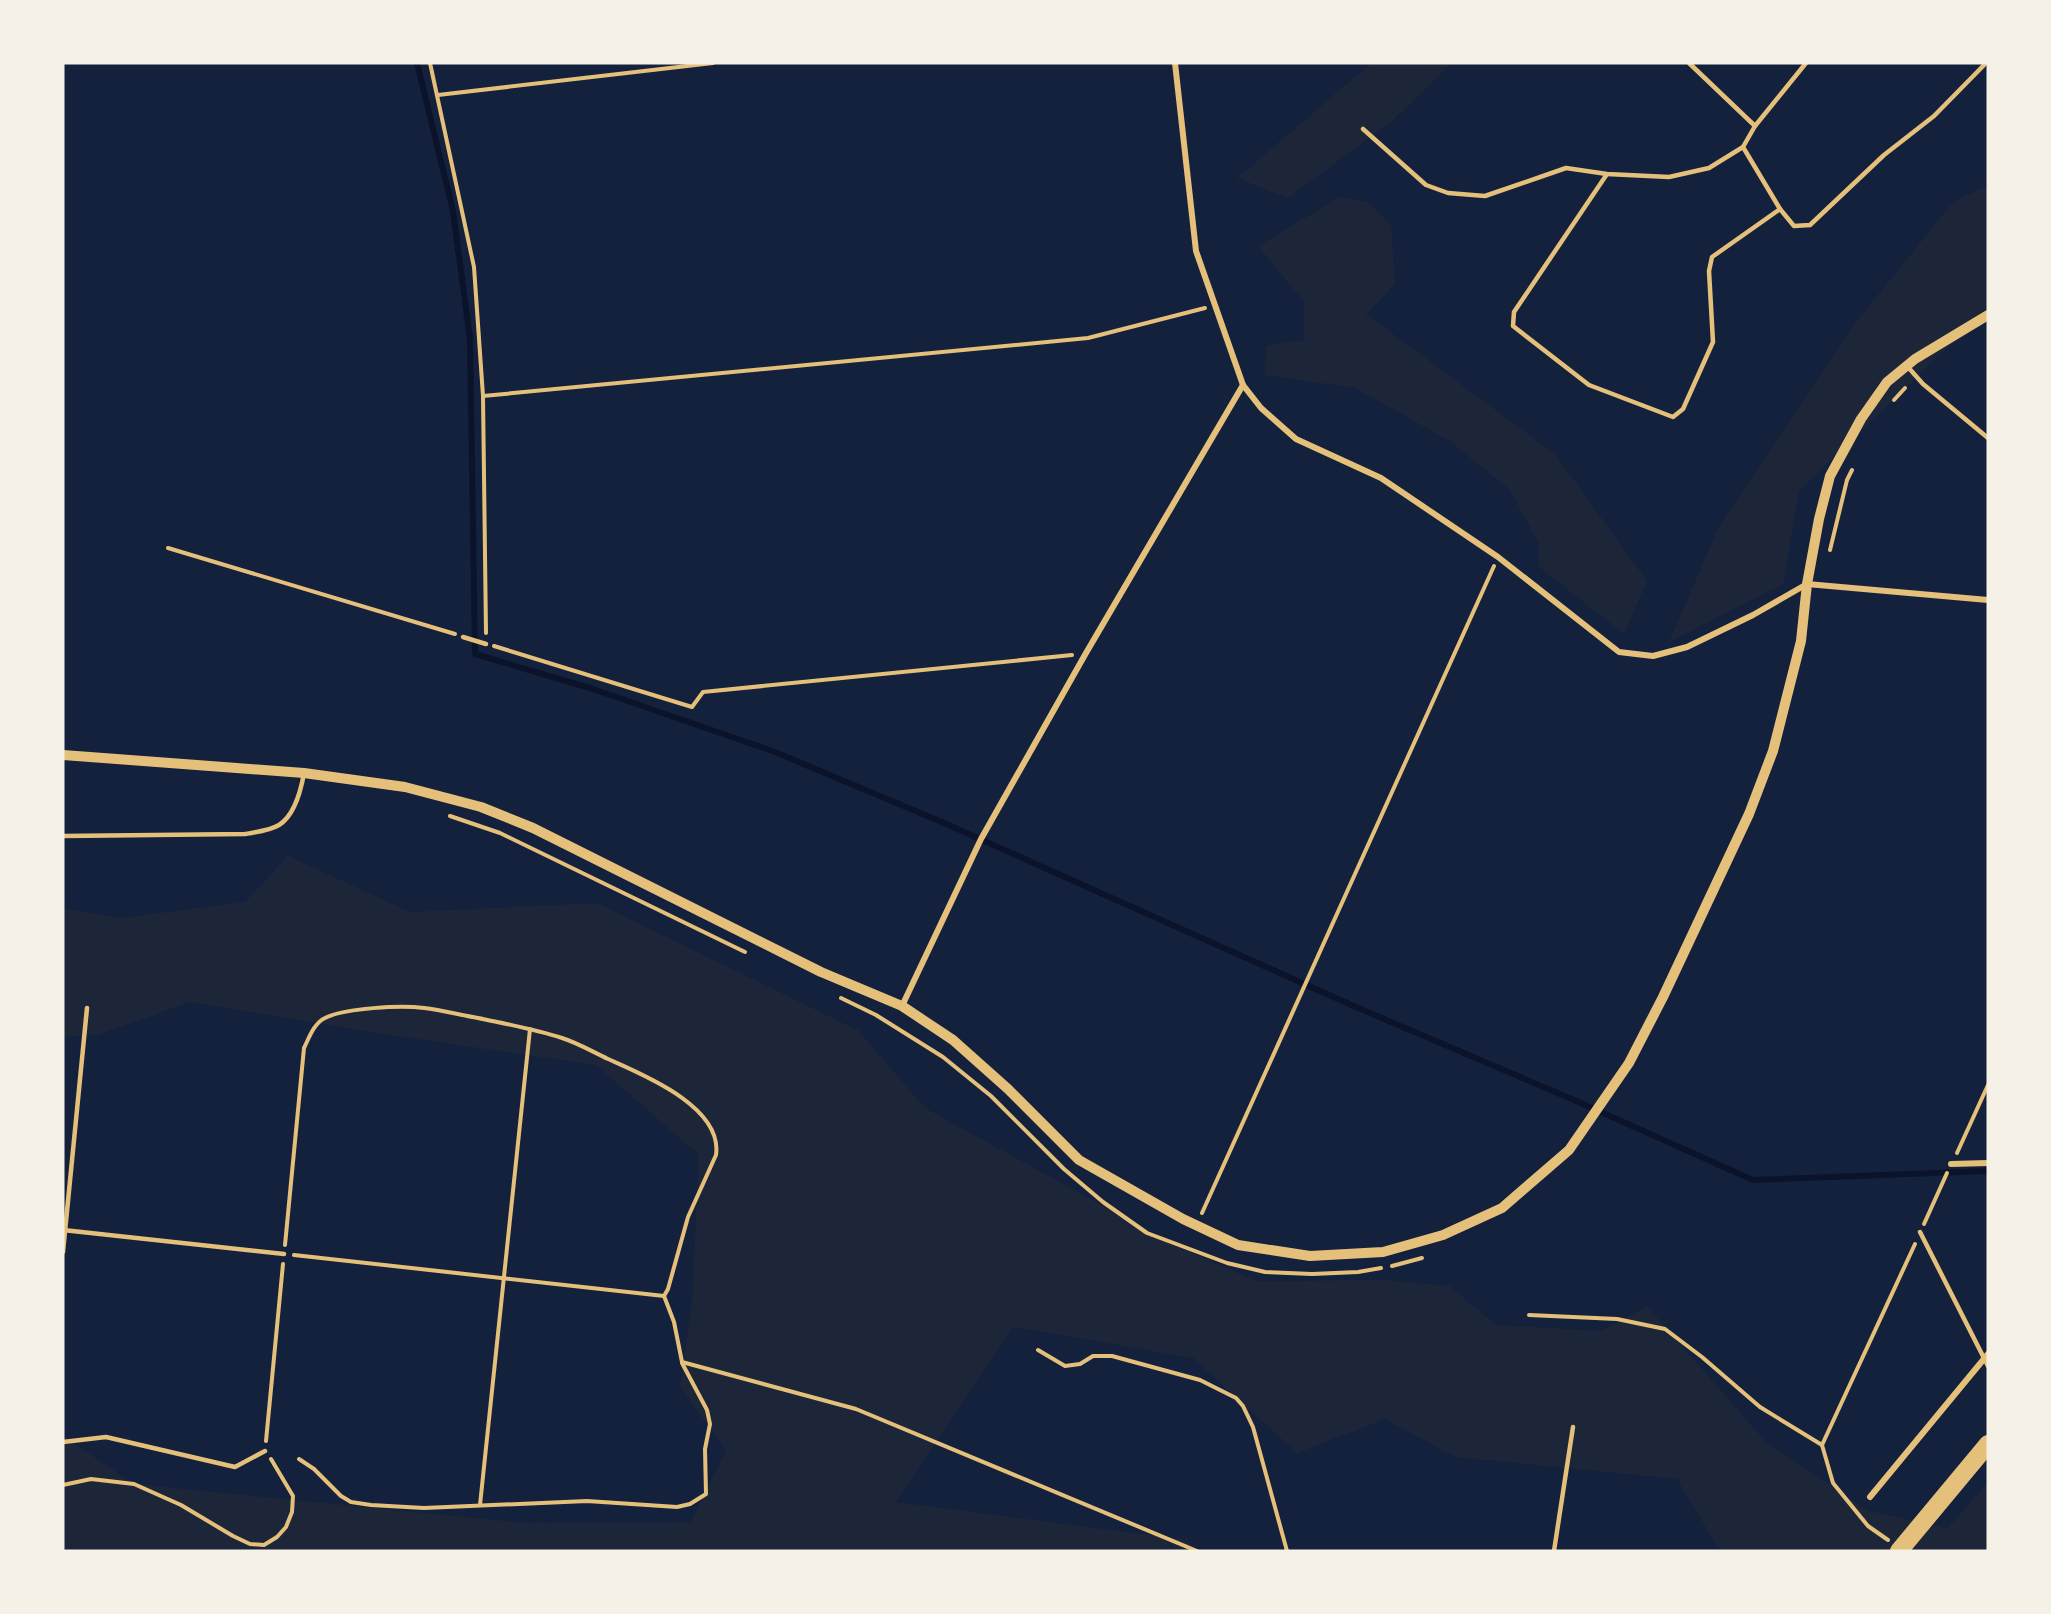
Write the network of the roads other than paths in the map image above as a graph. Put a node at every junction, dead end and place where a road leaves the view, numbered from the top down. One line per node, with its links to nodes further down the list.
1 (1175, 63): 12 (street)
2 (1689, 63): 5 (lane)
3 (1806, 63): 5 (lane)
4 (1986, 63): 9 (lane)
5 (1755, 126): 7 (lane)
6 (1363, 129): 8 (lane)
7 (1743, 147): 8 (lane); 9 (lane)
8 (1607, 174): 9 (lane)
9 (1779, 209)
10 (1988, 315): 11 (street)
11 (1907, 366): 13 (lane); 14 (street)
12 (1243, 385): 14 (street); 21 (street)
13 (1988, 438)
14 (1807, 584): 15 (street); 21 (street)
15 (1988, 600)
16 (463, 637): 17 (lane)
17 (485, 643)
18 (63, 755): 19 (street)
19 (304, 773): 20 (lane); 21 (street)
20 (63, 836)
21 (902, 1006)
22 (87, 1008): 25 (lane)
23 (1988, 1163): 24 (street)
24 (1952, 1164)
25 (64, 1230): 27 (lane); 28 (lane)
26 (1920, 1232): 29 (lane)
27 (63, 1252)
28 (284, 1254)
29 (1986, 1357): 30 (lane); 35 (street)
30 (1988, 1366)
31 (1573, 1427): 37 (lane)
32 (63, 1442): 34 (lane)
33 (1988, 1444): 36 (highway)
34 (265, 1451)
35 (1870, 1497)
36 (1903, 1546)
37 (1554, 1551)

